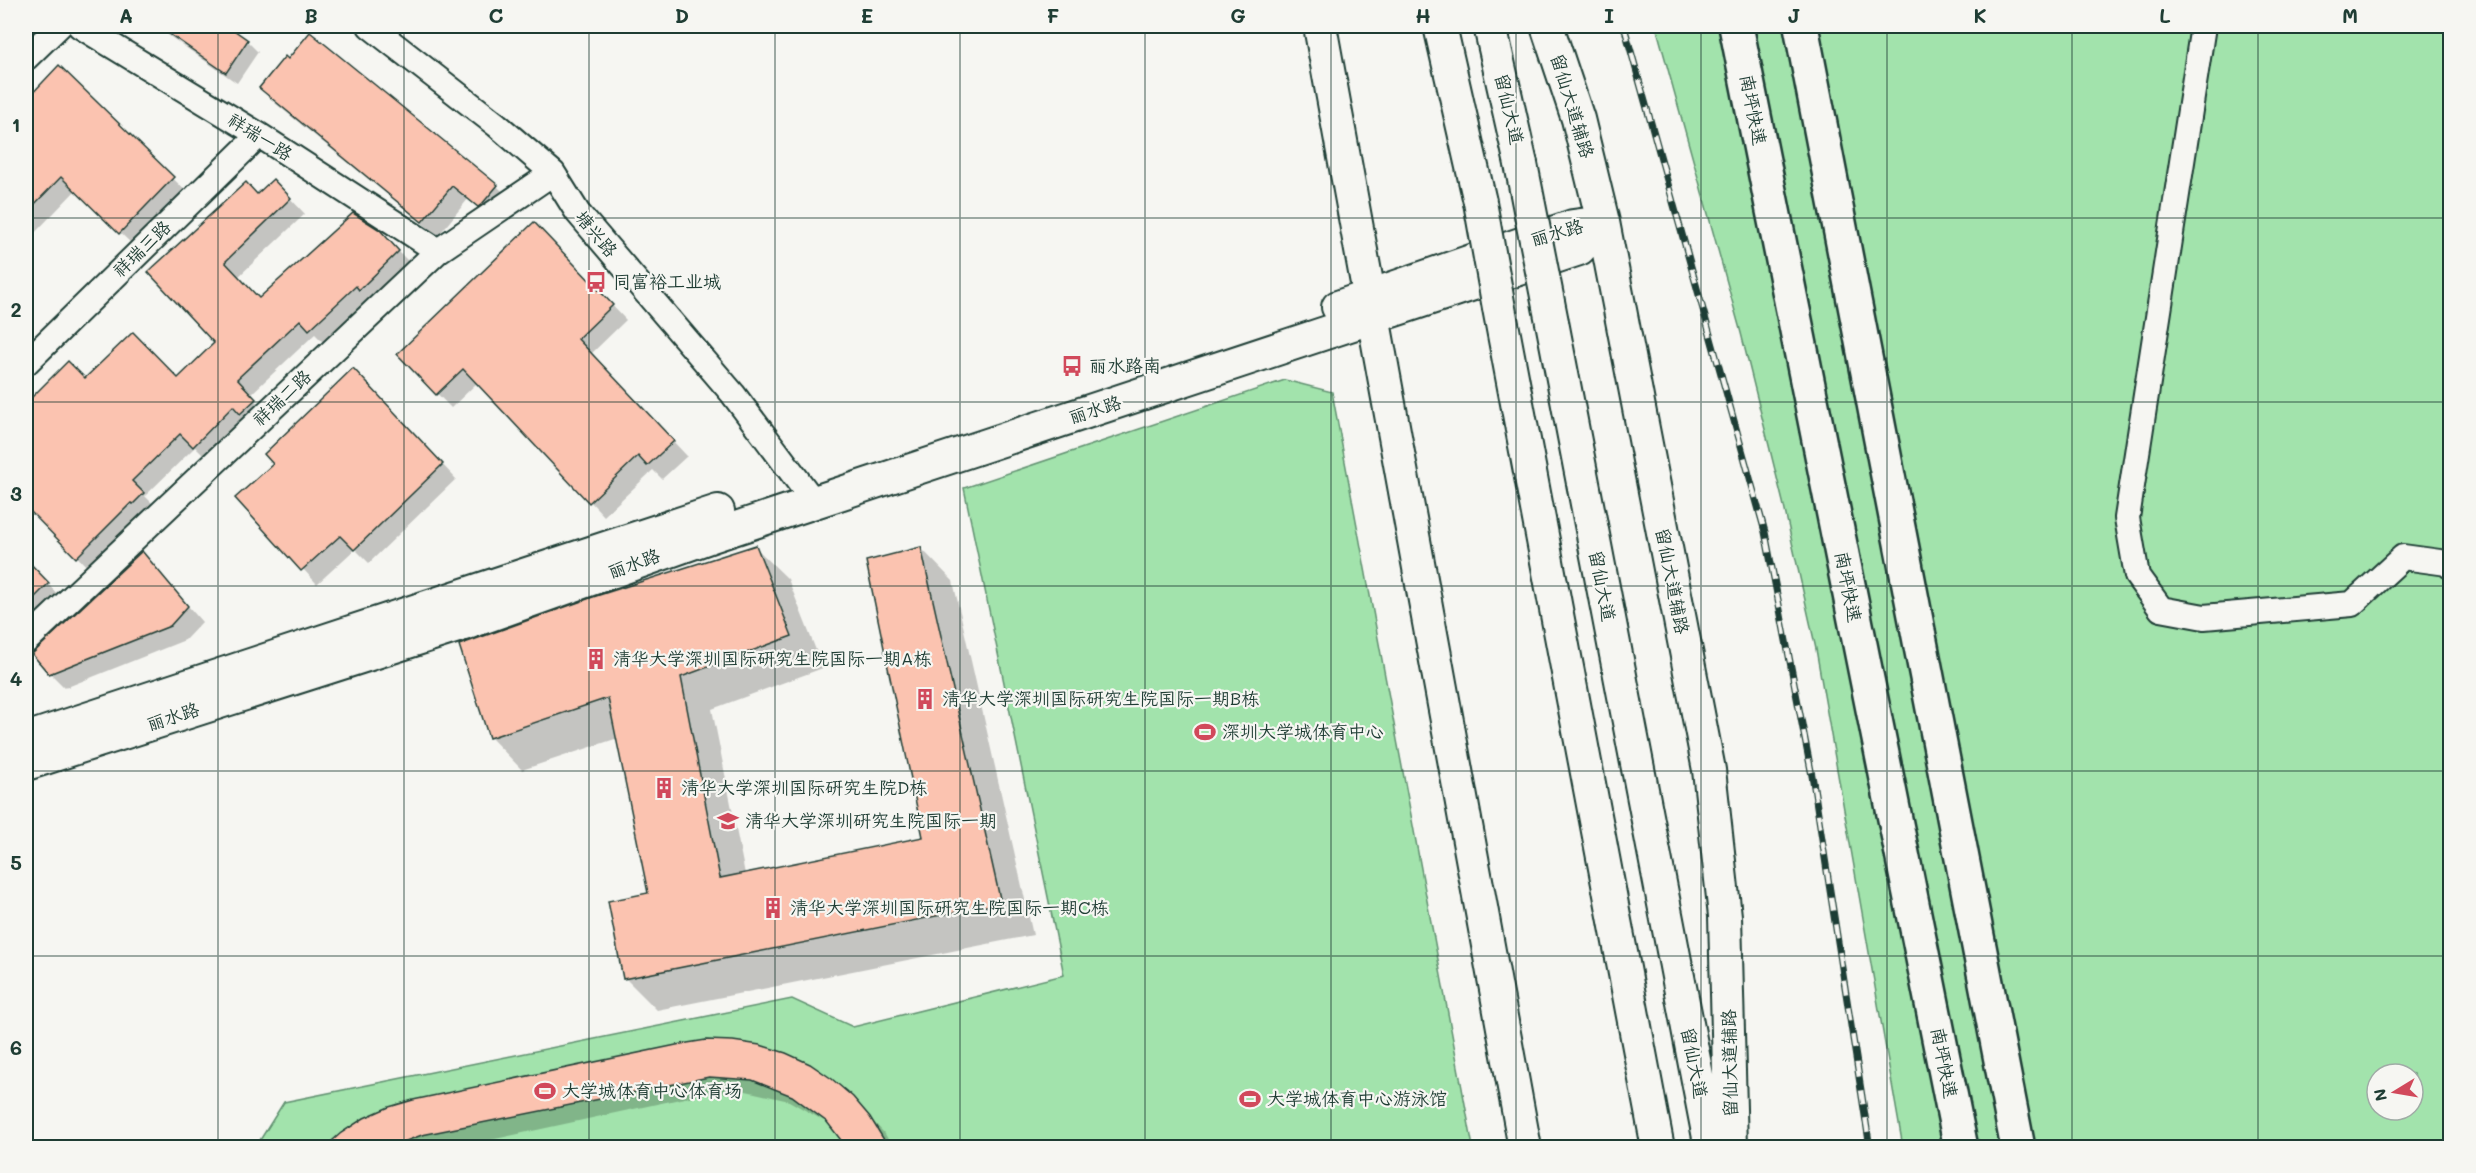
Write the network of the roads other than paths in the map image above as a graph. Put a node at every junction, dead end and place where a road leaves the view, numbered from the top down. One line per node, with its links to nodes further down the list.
1 (59, 26): 12 (street)
2 (80, 26): 13 (street, 祥瑞一路)
3 (370, 26): 14 (street, 塘兴路)
4 (1320, 26): 17 (main road)
5 (1341, 26): 17 (main road)
6 (1440, 26): 26 (main road, bridge)
7 (1490, 26): 27 (main road, 留仙大道, bridge)
8 (1546, 26): 15 (main road, 留仙大道辅路)
9 (1736, 26): 29 (highway, 南坪快速)
10 (1801, 26): 30 (highway)
11 (2203, 26): 20 (street)
12 (26, 58)
13 (259, 135): 16 (street, 祥瑞一路); 18 (street, 祥瑞三路)
14 (553, 173): 16 (street, 祥瑞二路); 19 (street, 塘兴路)
15 (1603, 222): 17 (main road, 丽水路); 28 (main road, 留仙大道辅路)
16 (438, 251): 21 (street, 祥瑞二路)
17 (1379, 304): 19 (main road, 丽水路); 24 (main road); 25 (main road)
18 (26, 363)
19 (807, 493): 22 (main road, 丽水路); 23 (main road, 丽水路)
20 (2451, 566)
21 (26, 641)
22 (26, 739)
23 (26, 764)
24 (1525, 1148)
25 (1544, 1148)
26 (1658, 1148)
27 (1711, 1148)
28 (1731, 1148)
29 (1961, 1148)
30 (2018, 1148)

